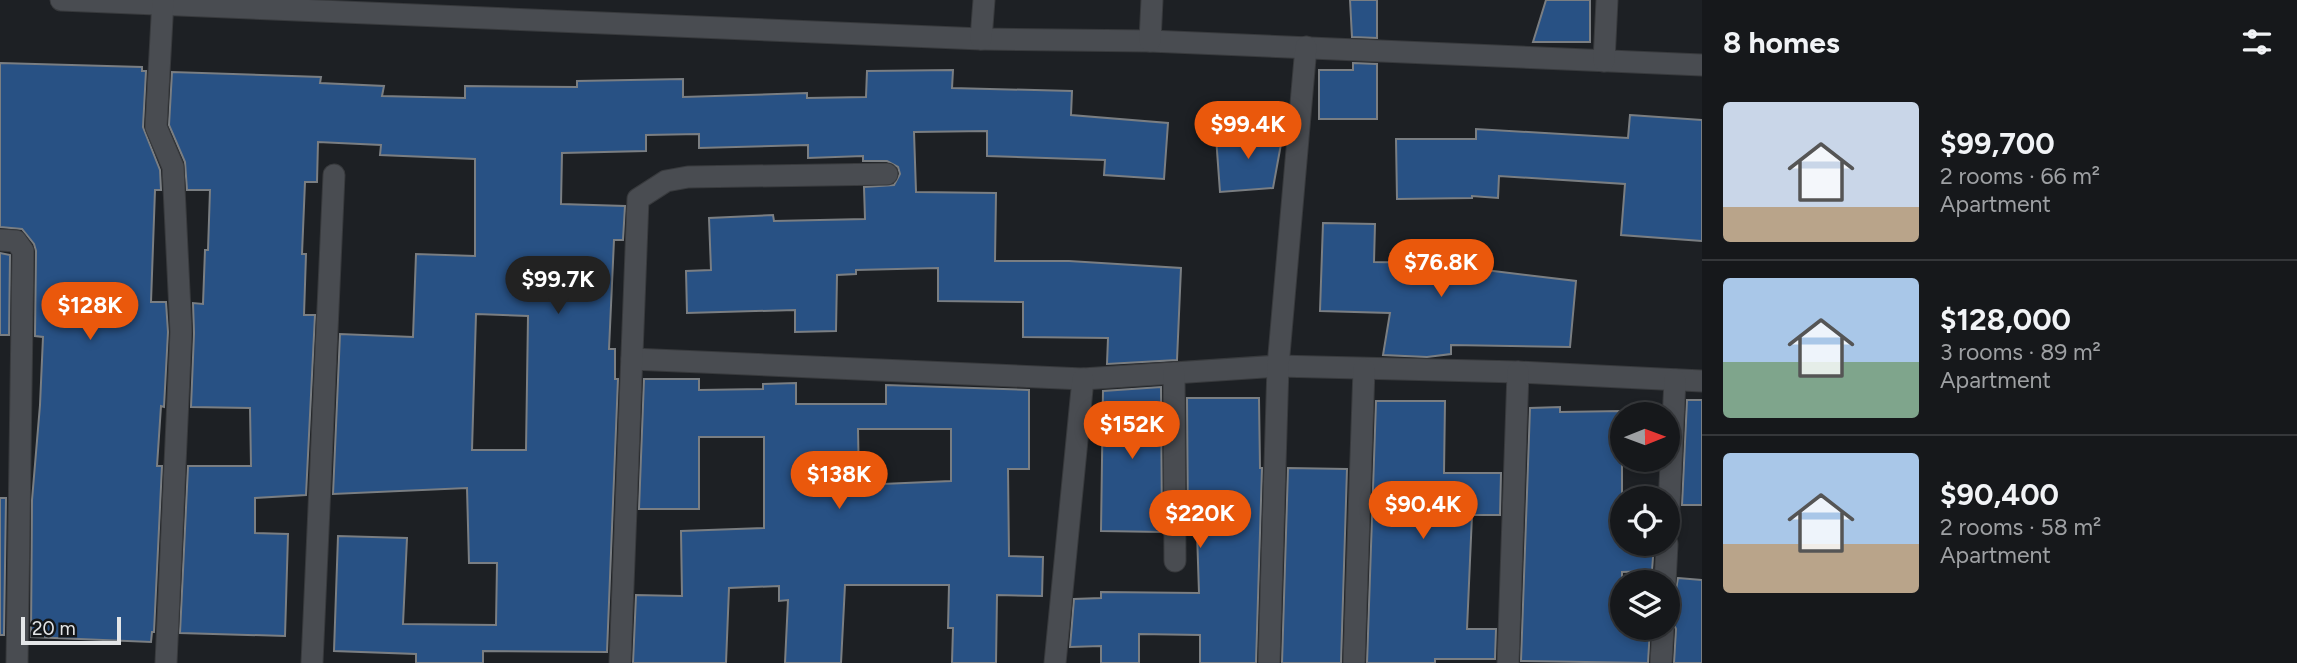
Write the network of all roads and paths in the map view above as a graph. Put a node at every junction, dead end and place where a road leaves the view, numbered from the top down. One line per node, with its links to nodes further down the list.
1 (61, 0): 5 (street)
2 (984, 0): 6 (street)
3 (1152, 0): 7 (street)
4 (1607, 0): 9 (street)
5 (163, 2): 6 (street); 27 (street)
6 (981, 39): 7 (street)
7 (1150, 41): 8 (street)
8 (1306, 47): 9 (street); 15 (street)
9 (1604, 61): 10 (street)
10 (1702, 65)
11 (887, 174): 14 (street)
12 (334, 175): 28 (street)
13 (0, 240): 22 (street)
14 (632, 359): 19 (street); 29 (street)
15 (1278, 366): 16 (street); 18 (street); 31 (street)
16 (1364, 369): 17 (street); 32 (street)
17 (1518, 372): 20 (street); 33 (street)
18 (1174, 373): 19 (street); 24 (street)
19 (1083, 379): 30 (street)
20 (1675, 380): 21 (street); 23 (street)
21 (1702, 381)
22 (9, 478): 26 (street)
23 (1670, 486)
24 (1175, 561)
25 (1662, 640): 34 (street)
26 (17, 663)
27 (166, 663)
28 (312, 663)
29 (620, 663)
30 (1055, 663)
31 (1269, 663)
32 (1354, 663)
33 (1508, 663)
34 (1661, 663)

